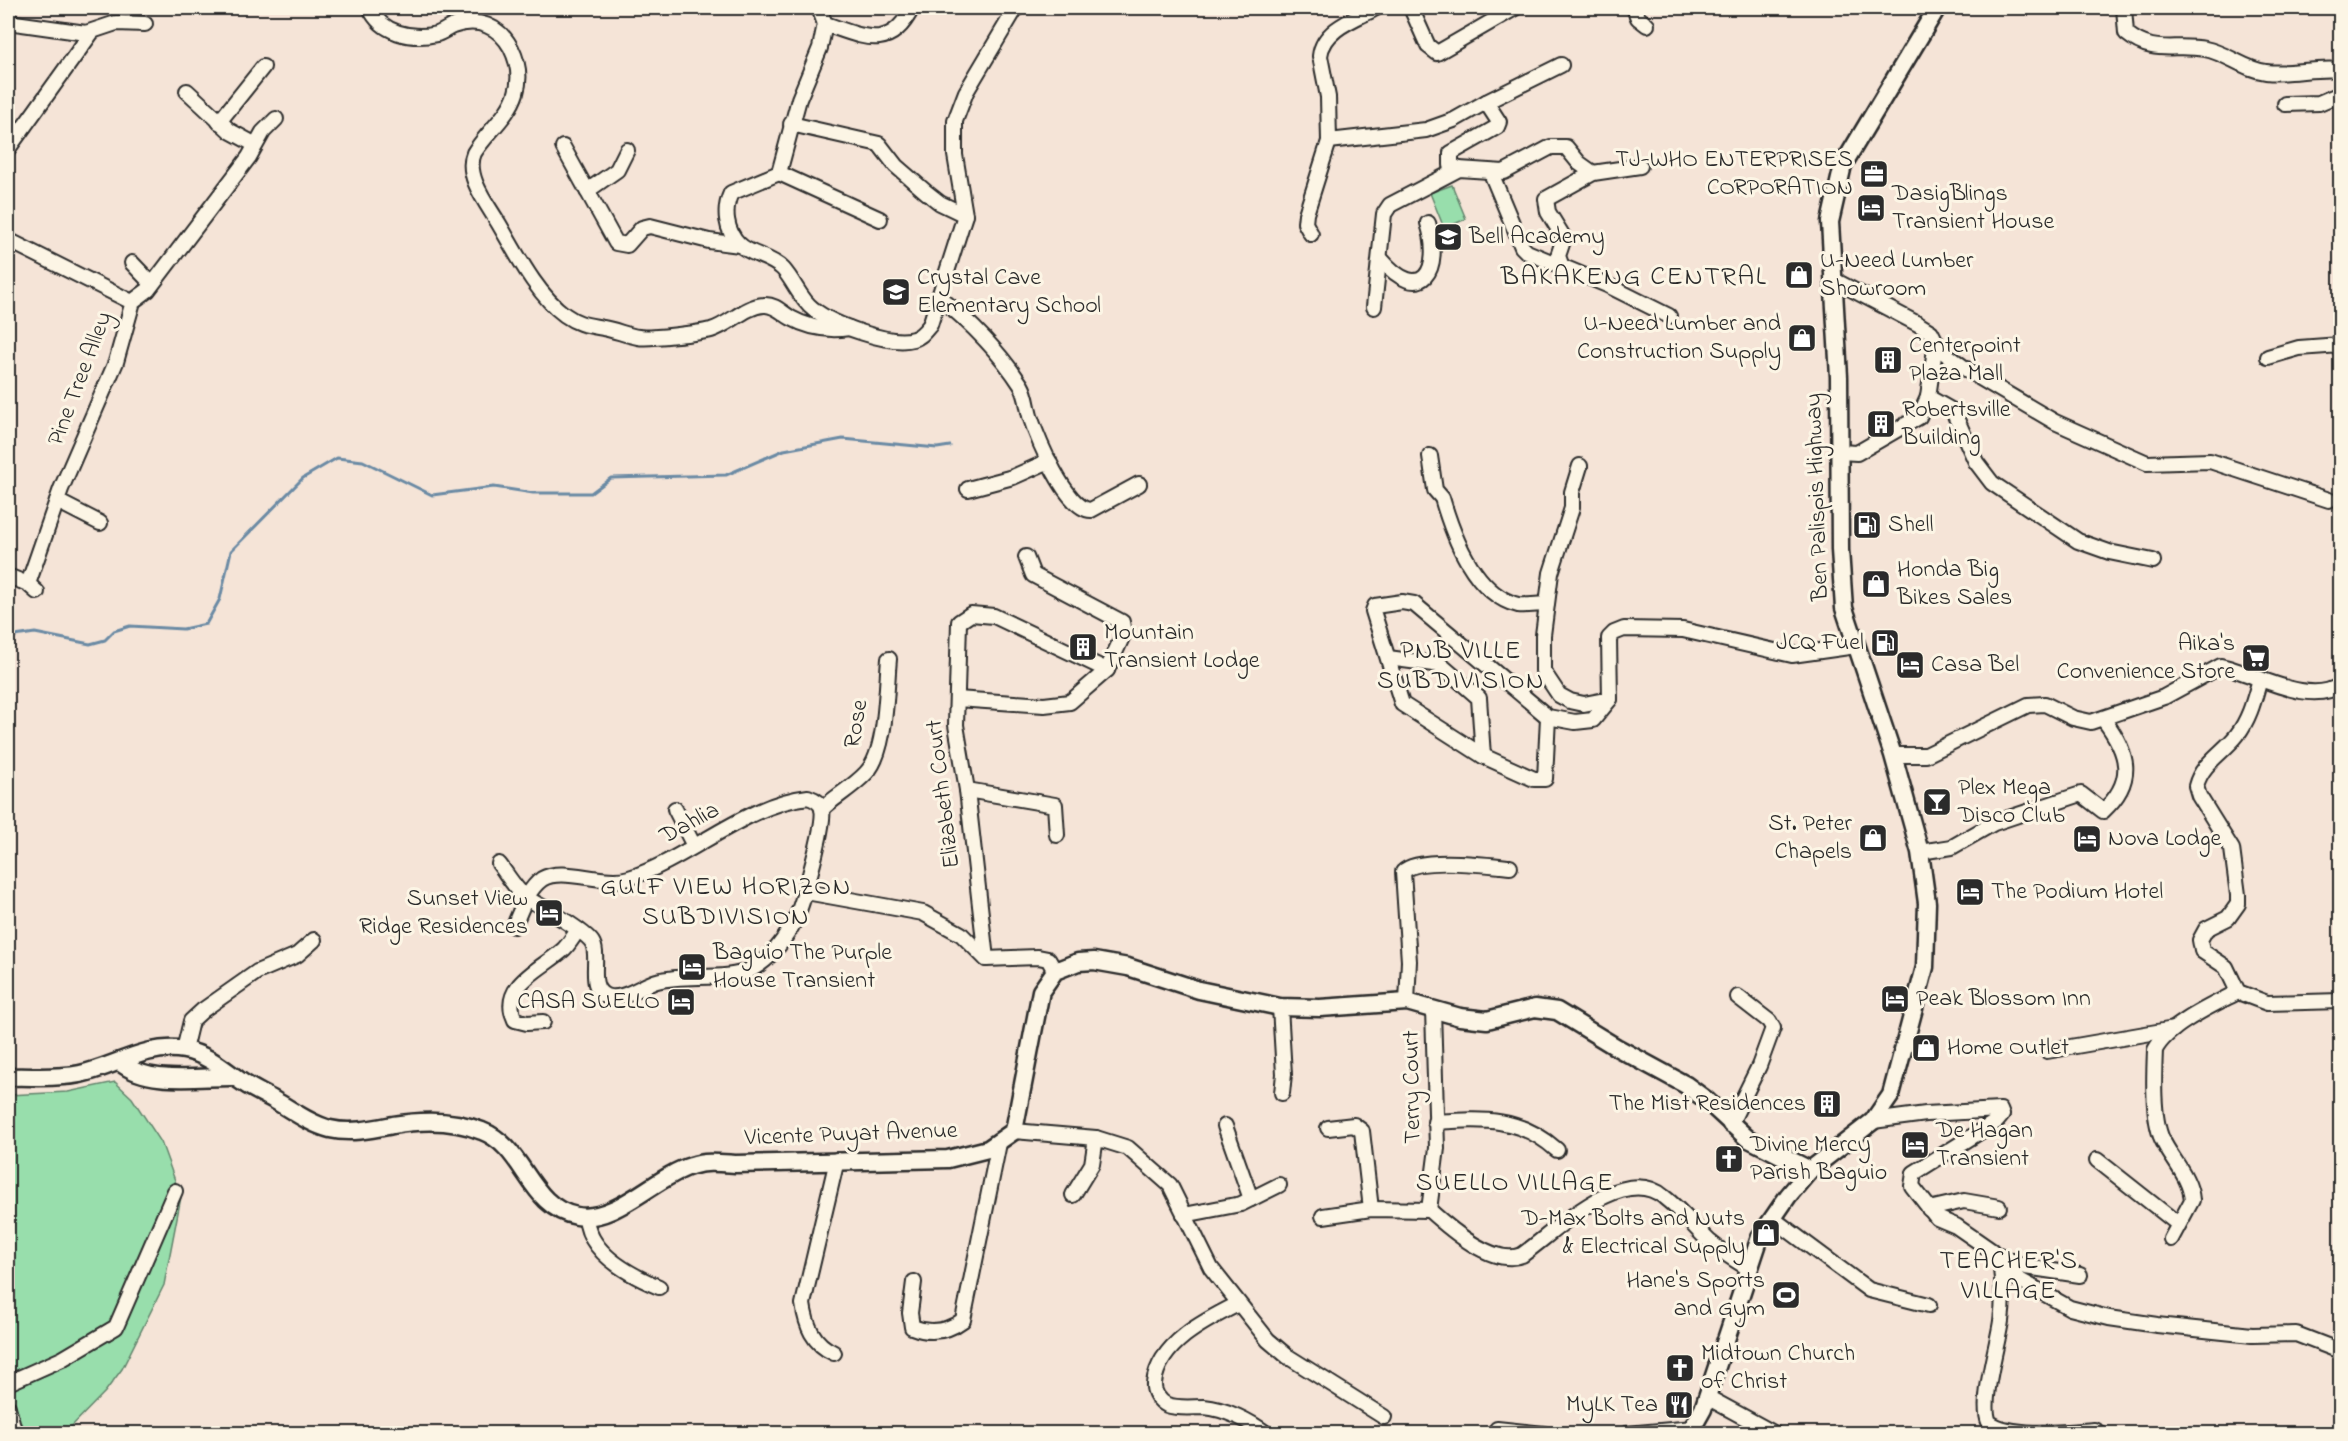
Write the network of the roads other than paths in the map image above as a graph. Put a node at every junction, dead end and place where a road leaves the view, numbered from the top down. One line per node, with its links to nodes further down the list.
1 (370, 8): 52 (street)
2 (819, 8): 13 (street)
3 (912, 8): 13 (street)
4 (1016, 8): 37 (street)
5 (1376, 8): 26 (street)
6 (1411, 8): 7 (street)
7 (1512, 8)
8 (1634, 8): 14 (street)
9 (1937, 8): 46 (main road, Ben Palispis Highway)
10 (2124, 8): 18 (street)
11 (8, 21): 15 (street)
12 (146, 24): 15 (street)
13 (825, 24): 25 (street)
14 (1647, 25)
15 (92, 32): 29 (street)
16 (1561, 65): 21 (street)
17 (263, 67): 24 (street)
18 (2340, 70)
19 (187, 91): 24 (street)
20 (2340, 94): 22 (street)
21 (1486, 102): 26 (street); 32 (street)
22 (2285, 104)
23 (276, 119): 27 (street)
24 (219, 122): 27 (street)
25 (791, 124): 33 (street); 37 (street)
26 (1329, 141): 40 (street)
27 (254, 144): 47 (street)
28 (563, 147): 36 (street)
29 (8, 149)
30 (627, 150): 36 (street)
31 (1640, 166): 35 (street)
32 (1459, 169): 34 (street); 43 (street)
33 (779, 173): 38 (street); 42 (street)
34 (1491, 173): 35 (street); 45 (street)
35 (1593, 173): 45 (street)
36 (587, 191): 42 (street)
37 (965, 215): 48 (street)
38 (880, 219)
39 (1428, 223): 43 (street)
40 (1311, 234)
41 (8, 240): 49 (street, Pine Tree Alley)
42 (740, 245): 52 (street)
43 (1381, 259): 50 (street)
44 (132, 263): 47 (street)
45 (1562, 267): 51 (street)
46 (1832, 279): 54 (street); 57 (main road, Ben Palispis Highway)
47 (152, 284): 49 (street)
48 (939, 297): 52 (street); 59 (street)
49 (132, 302): 64 (street, Pine Tree Alley)
50 (1374, 306)
51 (1669, 316)
52 (849, 328)
53 (2340, 345): 55 (street)
54 (1935, 346): 56 (street); 63 (street)
55 (2268, 357)
56 (1928, 397): 57 (street); 67 (street)
57 (1840, 452): 70 (main road, Ben Palispis Highway)
58 (1430, 456): 69 (street)
59 (1049, 461): 61 (street); 62 (street)
60 (1580, 466): 69 (street)
61 (1139, 484)
62 (968, 489)
63 (2329, 500)
64 (57, 501): 65 (street); 68 (street, Pine Tree Alley)
65 (100, 523)
66 (1026, 557): 73 (street)
67 (2153, 561)
68 (8, 576)
69 (1547, 604): 77 (street)
70 (1856, 646): 77 (street); 80 (main road, Ben Palispis Highway)
71 (1388, 658): 78 (street); 81 (street); 81 (street)
72 (890, 659): 84 (street, Rose)
73 (1107, 670): 76 (street, Elizabeth Court); 76 (street)
74 (2260, 679): 75 (street); 79 (street); 97 (street)
75 (2340, 685)
76 (957, 699): 82 (street, Elizabeth Court)
77 (1610, 699): 78 (street)
78 (1548, 717): 81 (street)
79 (2104, 720): 80 (street); 87 (street)
80 (1893, 755): 87 (main road, Ben Palispis Highway)
81 (1483, 756)
82 (967, 790): 85 (street); 95 (street, Elizabeth Court)
83 (675, 808): 86 (street)
84 (822, 809): 86 (street, Dahlia); 90 (street)
85 (1057, 835)
86 (694, 846): 91 (street, Dahlia)
87 (1920, 852): 111 (main road, Ben Palispis Highway)
88 (499, 864): 91 (street)
89 (1510, 867): 100 (street)
90 (806, 892): 93 (street); 95 (street)
91 (526, 898): 92 (street, Dahlia); 93 (street)
92 (514, 926)
93 (578, 930): 103 (street)
94 (314, 940): 105 (street)
95 (986, 959): 96 (street)
96 (1055, 971): 101 (main road); 116 (main road)
97 (2238, 992): 99 (street); 104 (street)
98 (1738, 997): 113 (street)
99 (2340, 999)
100 (1407, 1002): 101 (main road); 102 (main road)
101 (1280, 1007): 110 (street)
102 (1433, 1009): 112 (street, Terry Court); 113 (main road)
103 (543, 1022)
104 (2176, 1029): 106 (street); 135 (street)
105 (184, 1050): 107 (main road); 109 (main road)
106 (2047, 1051)
107 (121, 1063): 108 (main road); 109 (main road)
108 (8, 1077)
109 (235, 1077): 133 (main road)
110 (1281, 1093)
111 (1873, 1121): 122 (main road, Ben Palispis Highway); 129 (street)
112 (1436, 1122): 119 (street); 130 (street, Terry Court)
113 (1730, 1125): 122 (main road)
114 (1225, 1126): 126 (street)
115 (1328, 1128): 128 (street)
116 (1014, 1131): 117 (street); 118 (main road, Vicente Puyat Avenue)
117 (1096, 1138): 125 (street); 131 (street)
118 (999, 1143): 120 (main road, Vicente Puyat Avenue); 140 (street)
119 (1557, 1150)
120 (837, 1160): 133 (main road, Vicente Puyat Avenue); 145 (street)
121 (2097, 1160): 135 (street)
122 (1810, 1170): 134 (main road, Ben Palispis Highway)
123 (1279, 1185): 126 (street)
124 (175, 1191): 146 (street)
125 (1073, 1195)
126 (1251, 1199): 131 (street)
127 (1999, 1207): 129 (street)
128 (1371, 1209): 130 (street); 132 (street)
129 (1929, 1209): 137 (street)
130 (1429, 1210): 138 (street)
131 (1184, 1215): 142 (street)
132 (1323, 1216)
133 (586, 1217): 141 (street)
134 (1772, 1218): 138 (main road, Ben Palispis Highway); 143 (street)
135 (2178, 1224): 136 (street)
136 (2170, 1239)
137 (1996, 1256): 139 (street); 144 (street); 157 (street)
138 (1748, 1268): 147 (main road, Ben Palispis Highway)
139 (2080, 1275)
140 (914, 1282)
141 (660, 1287)
142 (1238, 1304): 149 (street); 153 (street)
143 (1929, 1305)
144 (2340, 1351)
145 (834, 1353)
146 (8, 1383)
147 (1707, 1397): 151 (main road, Ben Palispis Highway); 156 (street)
148 (8, 1407): 152 (street)
149 (1384, 1417)
150 (1497, 1429): 154 (street)
151 (1692, 1431): 155 (street)
152 (15, 1434)
153 (1267, 1434)
154 (1544, 1434)
155 (1626, 1434)
156 (1775, 1434)
157 (2101, 1434)

